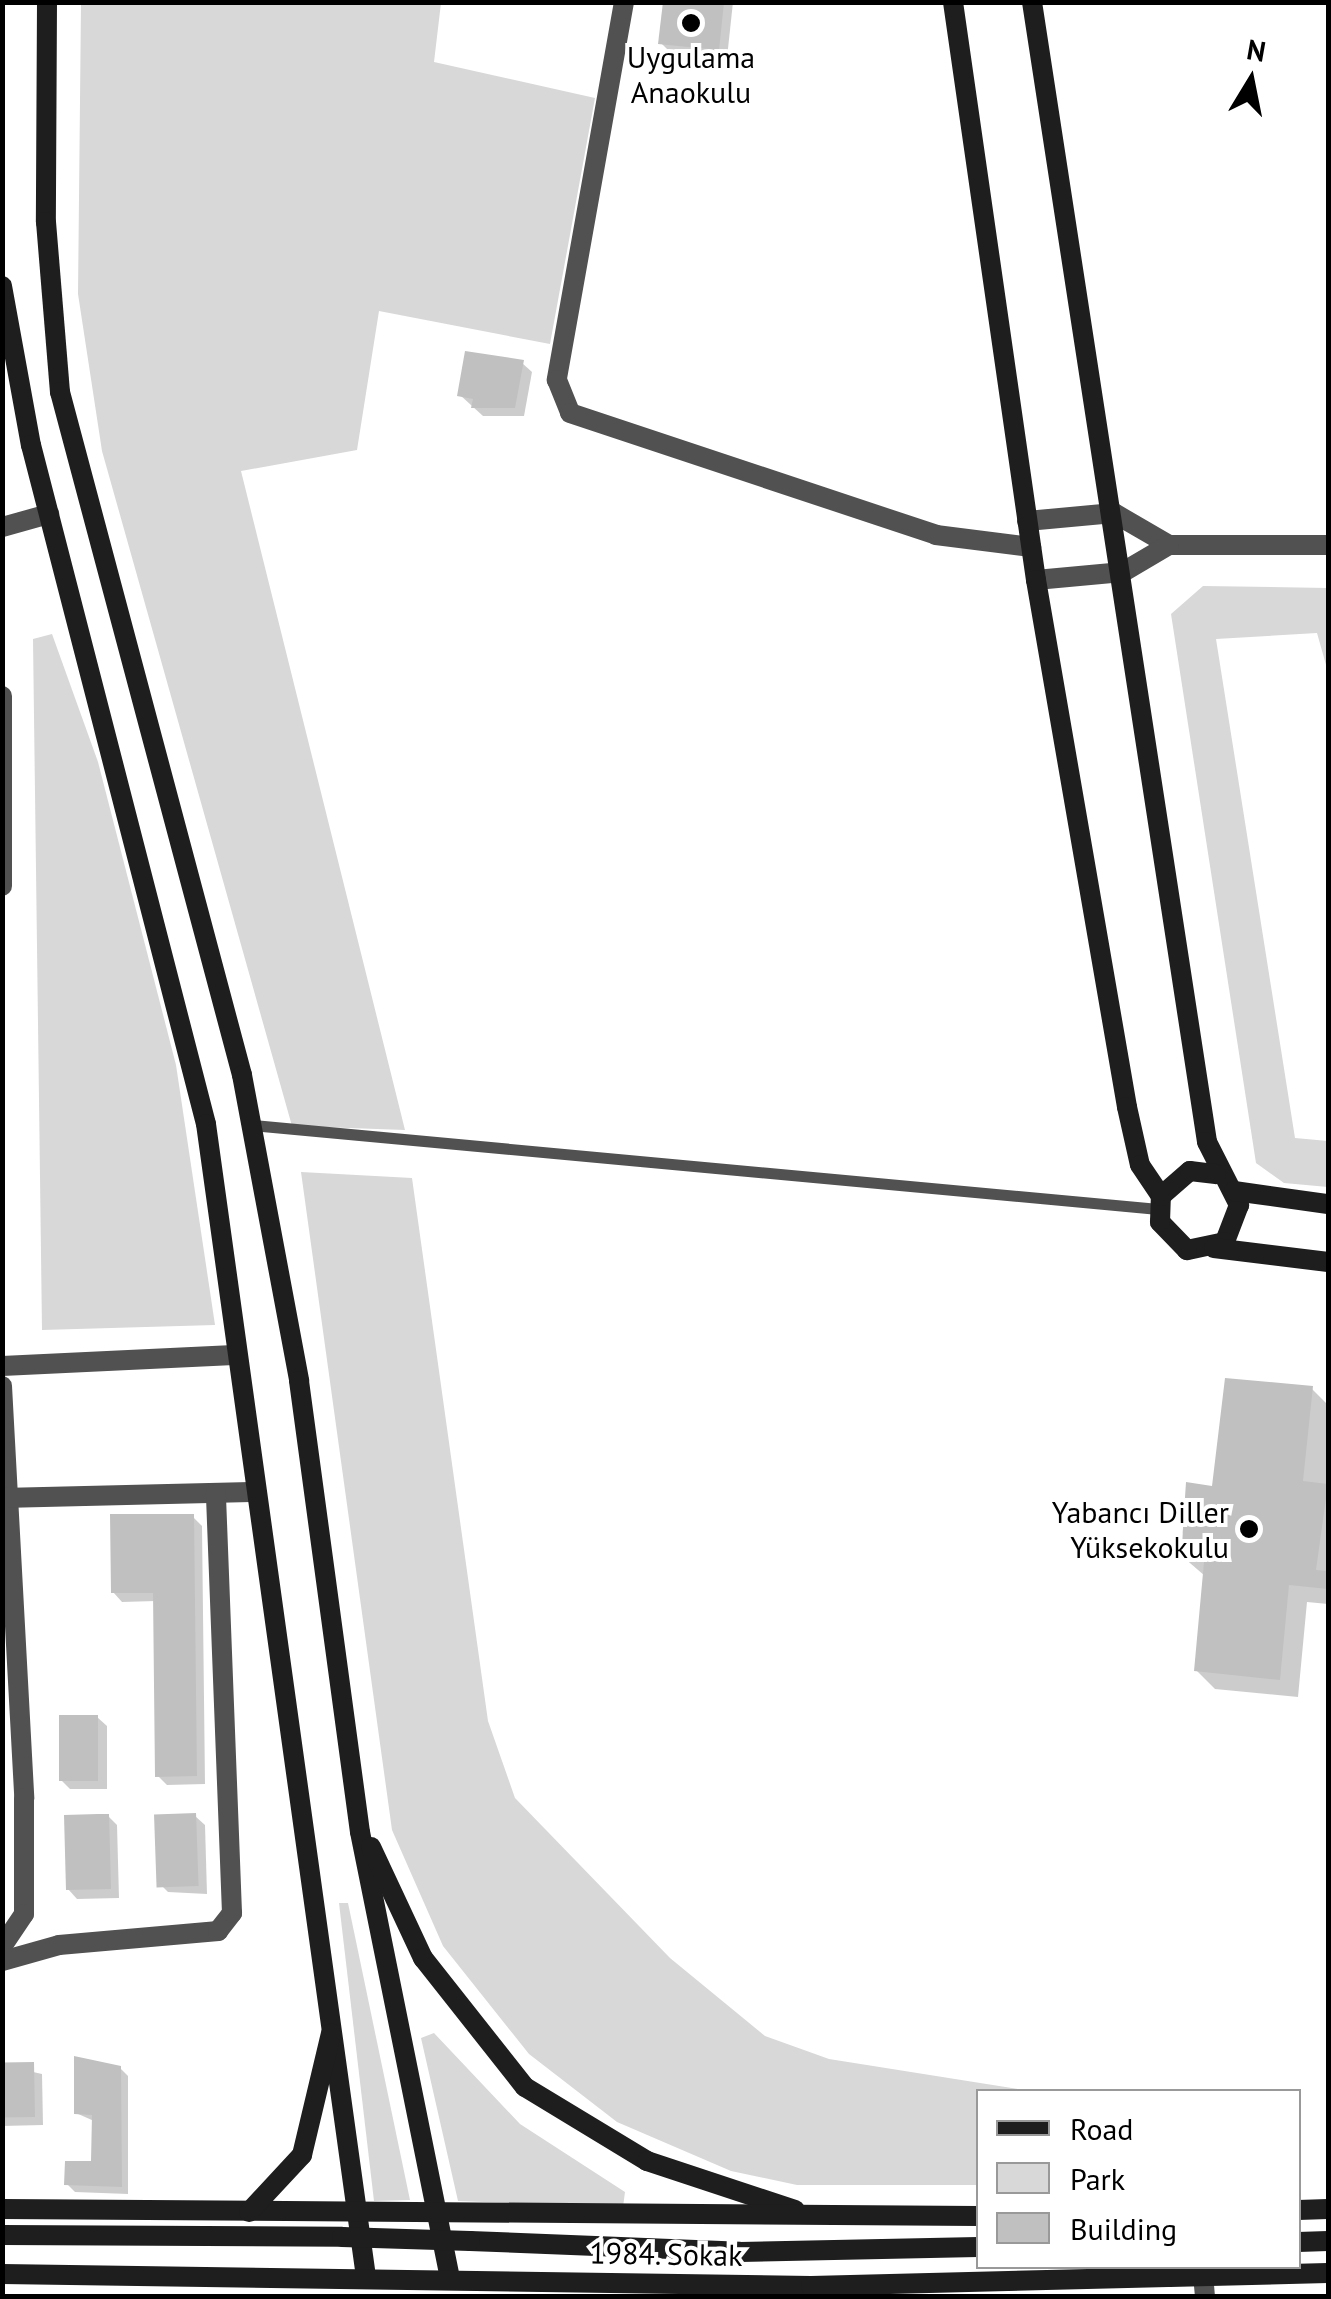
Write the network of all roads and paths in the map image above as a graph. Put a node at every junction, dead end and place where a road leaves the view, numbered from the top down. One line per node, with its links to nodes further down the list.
1 (48, 2): 18 (main road)
2 (624, 2): 12 (street)
3 (953, 2): 8 (main road)
4 (1032, 2): 6 (main road)
5 (2, 286): 7 (main road)
6 (1114, 513): 8 (street); 10 (street); 13 (main road)
7 (49, 514): 9 (street); 25 (main road)
8 (1028, 521): 12 (main road)
9 (2, 527)
10 (1169, 544): 11 (street); 13 (street)
11 (1328, 545)
12 (1031, 547): 14 (main road)
13 (1123, 572): 14 (street); 19 (main road)
14 (1036, 580): 21 (main road)
15 (2, 696): 16 (street)
16 (3, 782): 17 (street)
17 (2, 886)
18 (252, 1125): 21 (lane); 32 (main road)
19 (1216, 1174): 20 (main road); 21 (main road)
20 (1234, 1191): 22 (main road); 23 (main road)
21 (1159, 1203): 23 (main road)
22 (1328, 1204)
23 (1214, 1248): 24 (main road)
24 (1328, 1262)
25 (234, 1355): 26 (street); 28 (main road)
26 (2, 1366)
27 (2, 1386): 30 (street)
28 (252, 1492): 29 (street); 35 (main road)
29 (216, 1493): 30 (street); 34 (street)
30 (7, 1498): 31 (street)
31 (13, 1808): 33 (street)
32 (358, 1818): 41 (main road); 43 (main road)
33 (2, 1947)
34 (2, 1962)
35 (335, 2011): 39 (main road); 40 (main road)
36 (2, 2209): 39 (main road)
37 (1301, 2210): 38 (main road)
38 (1328, 2210)
39 (249, 2212): 40 (main road)
40 (360, 2212): 41 (main road); 51 (main road)
41 (440, 2213): 43 (main road); 52 (main road)
42 (976, 2216): 43 (main road)
43 (826, 2218)
44 (2, 2235): 47 (main road, bridge)
45 (1301, 2242): 46 (main road)
46 (1328, 2242)
47 (976, 2247)
48 (1328, 2273): 50 (main road, 1984. Sokak)
49 (2, 2274): 51 (main road, 1984. Sokak)
50 (1203, 2274): 53 (main road, 1984. Sokak); 56 (street)
51 (366, 2277): 52 (main road, 1984. Sokak)
52 (450, 2280): 54 (main road, 1984. Sokak)
53 (941, 2289): 55 (main road, 1984. Sokak)
54 (621, 2290): 55 (main road, 1984. Sokak)
55 (812, 2291)
56 (1205, 2296)

